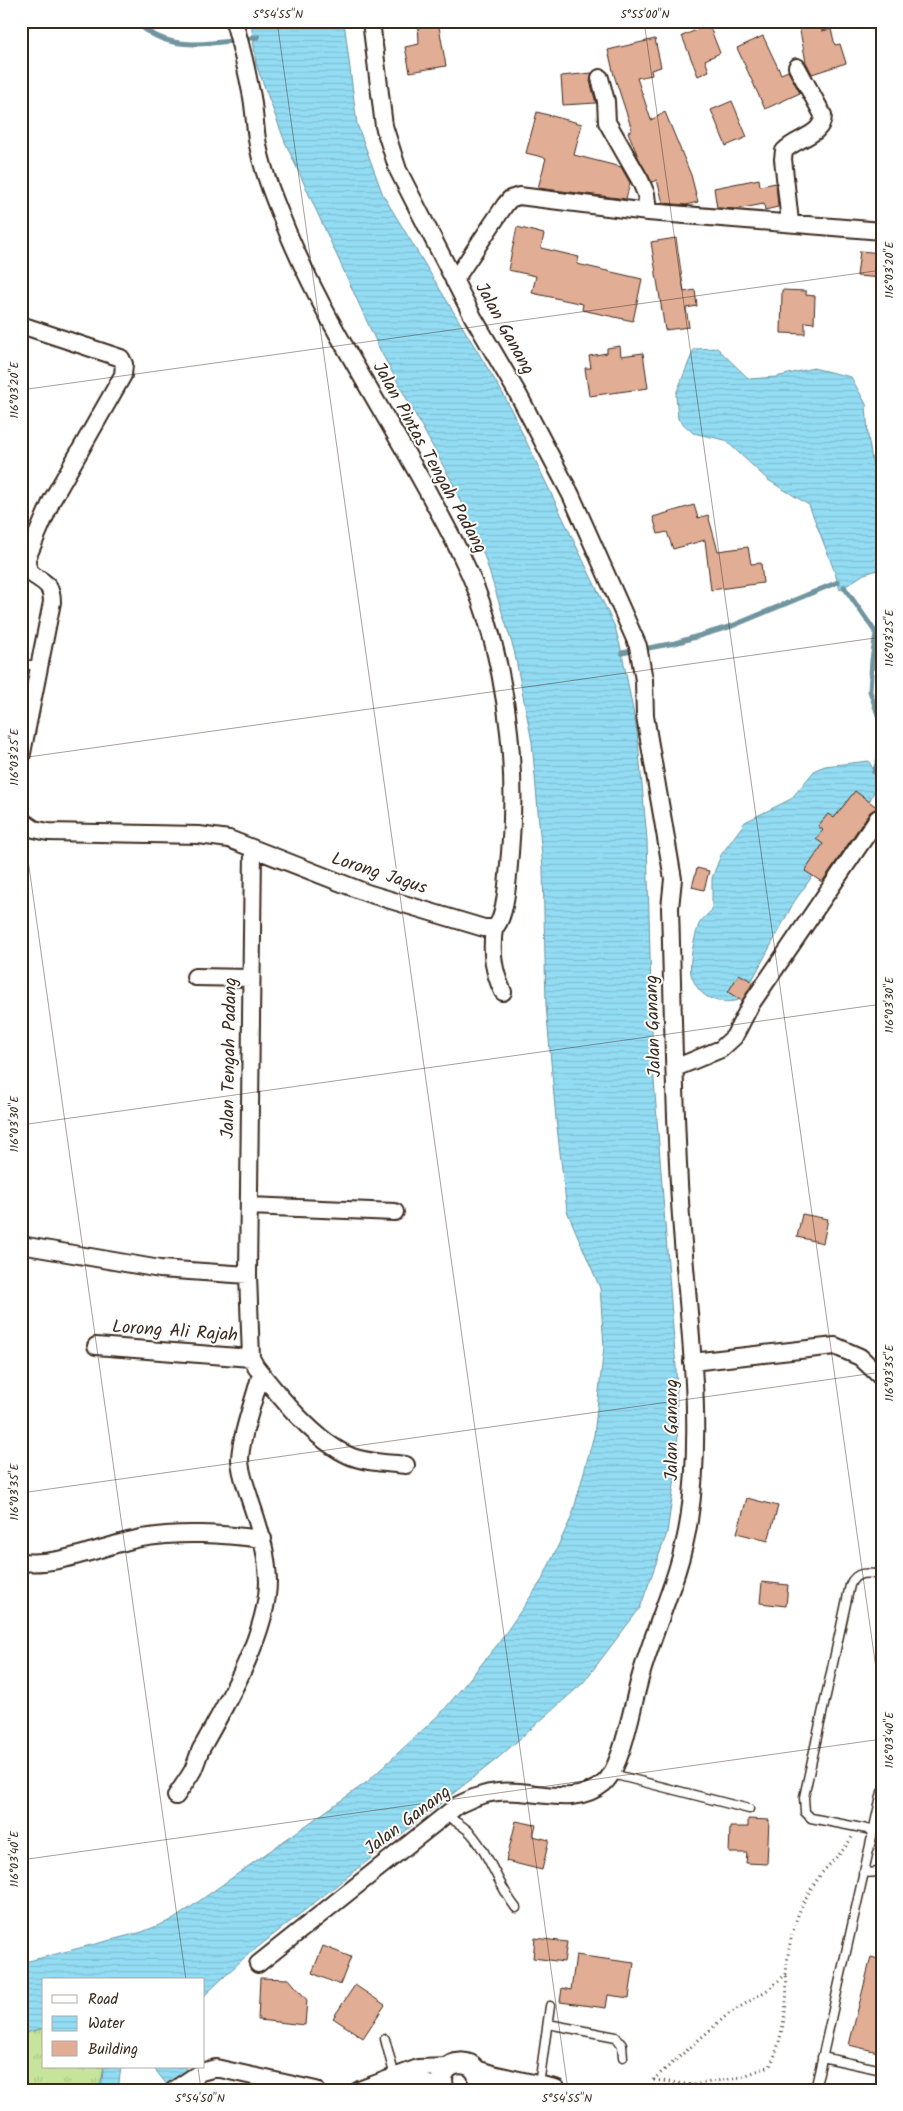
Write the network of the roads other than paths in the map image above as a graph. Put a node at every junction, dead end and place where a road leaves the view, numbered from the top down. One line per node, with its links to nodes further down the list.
1 (234, 21): 16 (street, Jalan Pintas Tengah Padang)
2 (371, 21): 8 (street, Jalan Ganang)
3 (797, 67): 6 (street)
4 (600, 78): 5 (street)
5 (648, 212): 6 (street); 8 (street)
6 (790, 222): 7 (street)
7 (882, 231)
8 (454, 281): 20 (street, Jalan Ganang)
9 (21, 325): 11 (street)
10 (21, 665): 11 (lane)
11 (40, 665): 12 (street)
12 (21, 758)
13 (878, 818): 20 (street)
14 (21, 820): 15 (street)
15 (253, 850): 16 (street, Lorong Jagus); 18 (street, Jalan Tengah Padang)
16 (494, 928): 19 (street)
17 (194, 977): 18 (street)
18 (251, 978): 21 (street, Jalan Tengah Padang)
19 (503, 992)
20 (675, 1068): 27 (street, Jalan Ganang)
21 (249, 1206): 22 (street); 24 (street, Jalan Tengah Padang)
22 (395, 1212)
23 (21, 1245): 24 (street)
24 (248, 1275): 26 (street, Jalan Tengah Padang)
25 (96, 1346): 26 (street, Lorong Ali Rajah)
26 (252, 1358): 28 (street)
27 (692, 1362): 29 (street); 34 (street, Jalan Ganang)
28 (261, 1374): 30 (street); 31 (street)
29 (882, 1378)
30 (406, 1465)
31 (263, 1539): 32 (street); 36 (street)
32 (21, 1562)
33 (882, 1575): 39 (lane)
34 (612, 1774): 37 (lane); 38 (street, Jalan Ganang)
35 (882, 1792): 39 (lane)
36 (176, 1796)
37 (749, 1809)
38 (446, 1815): 42 (lane); 43 (street, Jalan Ganang)
39 (872, 1830): 41 (lane)
40 (882, 1872): 41 (lane)
41 (863, 1873): 48 (lane)
42 (516, 1908)
43 (258, 1964)
44 (550, 2006): 45 (lane)
45 (548, 2024): 47 (lane); 54 (lane)
46 (384, 2039): 51 (lane)
47 (623, 2056)
48 (822, 2057): 50 (lane); 58 (lane)
49 (448, 2067): 51 (street); 52 (street); 53 (street)
50 (882, 2070)
51 (395, 2077): 53 (street); 57 (street)
52 (476, 2080): 54 (street)
53 (444, 2088)
54 (547, 2088)
55 (174, 2090): 56 (street)
56 (316, 2090)
57 (359, 2090)
58 (815, 2090)

